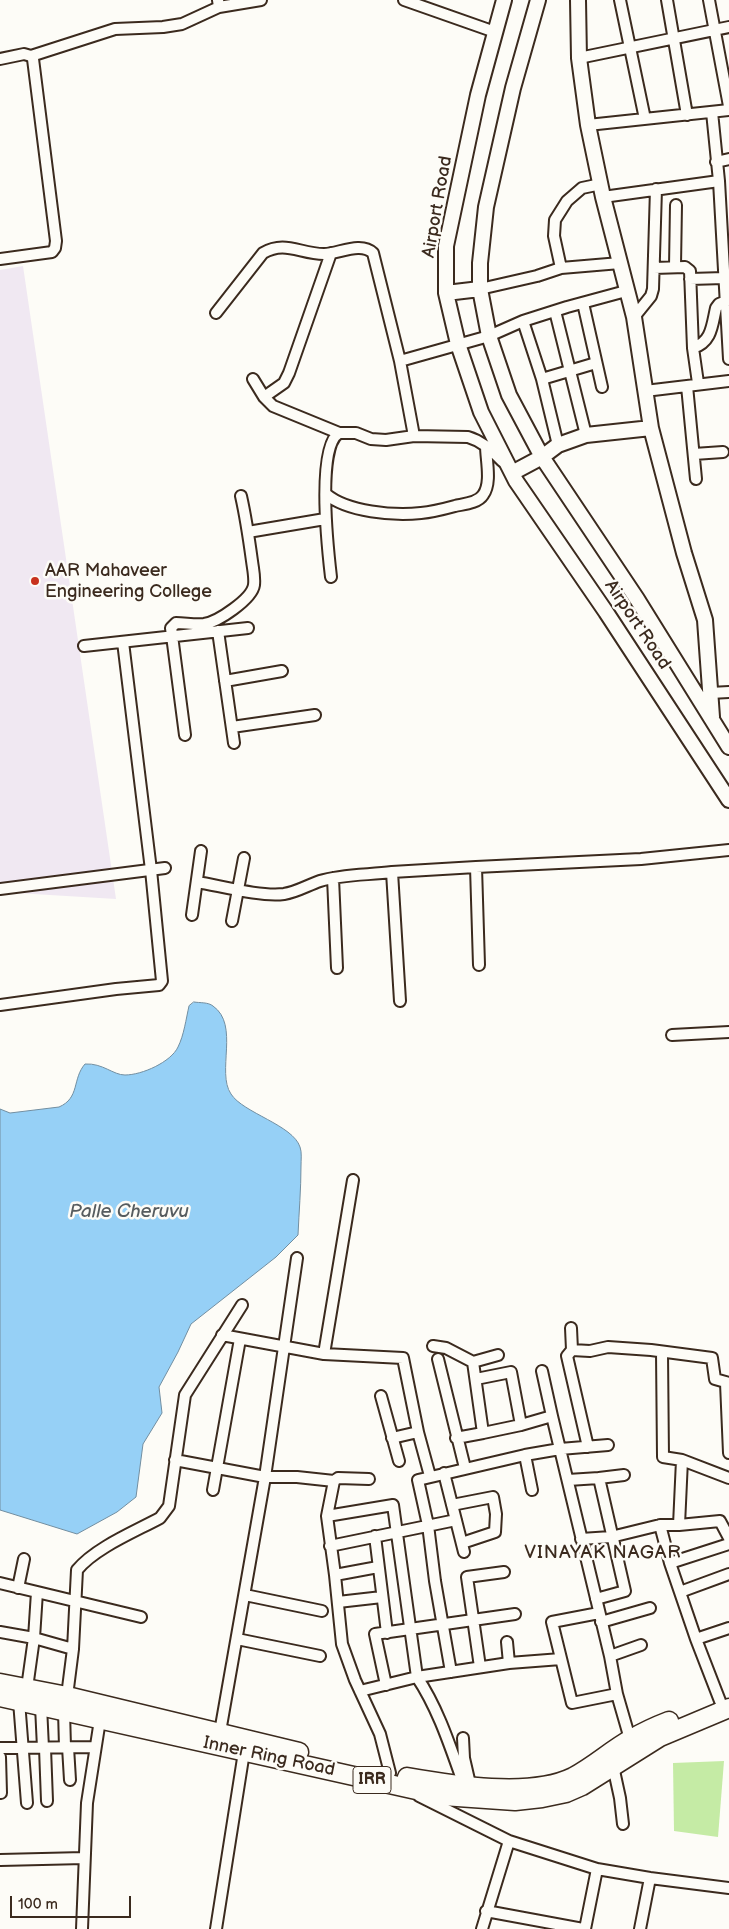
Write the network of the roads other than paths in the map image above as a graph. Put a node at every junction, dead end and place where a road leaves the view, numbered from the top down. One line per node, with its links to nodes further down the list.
1 (260, 0): 9 (street)
2 (404, 0): 12 (street)
3 (504, 0): 12 (main road, Airport Road)
4 (538, 0): 38 (main road, Airport Road)
5 (578, 0): 17 (main road, Airport Road)
6 (620, 0): 14 (street)
7 (667, 0): 13 (street)
8 (709, 0): 11 (street)
9 (218, 4): 15 (street)
10 (729, 27): 11 (street)
11 (714, 30): 13 (street); 18 (street)
12 (495, 32): 40 (main road, Airport Road)
13 (675, 38): 14 (street); 20 (street)
14 (630, 47): 17 (street); 21 (street)
15 (31, 56): 16 (street); 30 (street)
16 (0, 58)
17 (579, 58): 22 (main road, Airport Road)
18 (729, 108): 19 (street)
19 (712, 112): 20 (street); 24 (street)
20 (687, 115): 21 (street)
21 (645, 119): 22 (street)
22 (588, 126): 27 (main road, Airport Road)
23 (729, 159): 24 (street)
24 (716, 162): 25 (street)
25 (719, 181): 26 (street); 31 (street)
26 (656, 189): 27 (street); 35 (street)
27 (602, 190): 32 (main road, Airport Road); 34 (street)
28 (676, 205): 33 (street)
29 (331, 253): 44 (street); 51 (street); 61 (street)
30 (0, 259)
31 (726, 261): 36 (street)
32 (620, 263): 34 (street); 39 (main road, Airport Road)
33 (675, 266): 35 (street); 37 (street)
34 (561, 268): 38 (street)
35 (654, 268): 45 (street)
36 (724, 278): 37 (street); 41 (street)
37 (690, 279): 49 (street)
38 (480, 289): 40 (main road); 47 (main road, Airport Road)
39 (626, 291): 42 (street); 45 (main road, Airport Road)
40 (446, 293): 48 (main road, Airport Road)
41 (727, 300): 49 (street); 50 (street)
42 (583, 302): 43 (street); 52 (street)
43 (555, 311): 46 (street); 53 (street)
44 (216, 313)
45 (634, 318): 60 (main road, Airport Road)
46 (523, 321): 47 (street); 55 (street)
47 (489, 336): 48 (street); 70 (main road, Airport Road)
48 (458, 344): 51 (street); 71 (main road, Airport Road)
49 (693, 348): 57 (street)
50 (729, 360)
51 (400, 361): 65 (street)
52 (596, 363): 53 (street); 59 (street)
53 (570, 371): 55 (street); 64 (street)
54 (253, 379): 61 (street)
55 (542, 379): 66 (street)
56 (729, 381): 57 (street)
57 (698, 383): 58 (street)
58 (687, 386): 60 (street); 69 (street)
59 (602, 387)
60 (645, 391): 62 (main road, Airport Road)
61 (264, 397): 63 (street)
62 (651, 428): 64 (main road); 86 (main road, Airport Road)
63 (339, 433): 65 (street); 73 (street)
64 (586, 435): 66 (main road)
65 (414, 436): 67 (street)
66 (558, 444): 70 (main road)
67 (486, 446): 71 (street); 73 (street)
68 (723, 452): 69 (street)
69 (694, 454): 72 (street)
70 (542, 457): 71 (main road); 88 (main road, Airport Road)
71 (512, 473): 93 (main road, Airport Road)
72 (696, 479)
73 (326, 494): 75 (street)
74 (241, 496): 76 (street)
75 (325, 519): 76 (street); 77 (street)
76 (248, 532): 80 (street)
77 (331, 576)
78 (248, 628): 79 (street)
79 (218, 631): 80 (street); 84 (street)
80 (172, 636): 81 (street); 90 (street)
81 (123, 642): 82 (street); 99 (street)
82 (84, 646)
83 (282, 671): 84 (street)
84 (225, 681): 89 (street)
85 (729, 692): 86 (street)
86 (710, 693): 88 (main road, Airport Road)
87 (315, 715): 89 (street)
88 (712, 720): 92 (main road, Airport Road)
89 (232, 727): 91 (street)
90 (185, 735)
91 (234, 743)
92 (729, 747)
93 (729, 800)
94 (729, 850): 97 (street)
95 (201, 851): 102 (street)
96 (244, 858): 104 (street)
97 (476, 867): 100 (street); 107 (street)
98 (165, 868): 99 (street)
99 (151, 870): 103 (street); 110 (street)
100 (392, 872): 101 (street); 109 (street)
101 (333, 878): 104 (street); 108 (street)
102 (196, 882): 104 (street); 105 (street)
103 (0, 889)
104 (238, 889): 106 (street)
105 (192, 915)
106 (232, 920)
107 (479, 965)
108 (337, 968)
109 (400, 1002)
110 (0, 1005)
111 (729, 1032): 112 (street)
112 (672, 1035)
113 (353, 1180): 123 (street)
114 (297, 1258): 120 (street)
115 (242, 1305): 117 (street)
116 (571, 1328): 121 (street)
117 (222, 1335): 118 (street); 142 (street)
118 (240, 1339): 120 (street); 145 (street)
119 (433, 1346): 126 (street)
120 (284, 1348): 123 (street); 150 (street)
121 (572, 1350): 122 (street); 138 (street)
122 (662, 1352): 129 (street); 143 (street)
123 (324, 1354): 133 (street)
124 (498, 1355): 126 (street)
125 (438, 1359): 136 (street)
126 (473, 1362): 128 (street)
127 (542, 1371): 131 (street)
128 (476, 1379): 132 (street); 134 (street)
129 (728, 1383): 140 (street)
130 (381, 1396): 135 (street)
131 (552, 1416): 132 (street); 139 (street)
132 (521, 1425): 134 (street)
133 (418, 1432): 135 (street); 149 (street)
134 (483, 1433): 136 (street)
135 (392, 1438): 144 (street)
136 (456, 1438): 146 (street)
137 (608, 1445): 138 (street)
138 (588, 1447): 139 (street)
139 (560, 1449): 141 (street); 154 (street)
140 (729, 1453)
141 (525, 1455): 146 (street); 157 (street)
142 (175, 1460): 145 (street); 184 (street)
143 (682, 1460): 152 (street); 163 (street)
144 (399, 1461)
145 (216, 1468): 150 (street); 156 (street)
146 (465, 1468): 147 (street)
147 (444, 1473): 149 (street); 158 (street)
148 (624, 1475): 151 (street)
149 (430, 1476): 161 (street)
150 (265, 1477): 155 (street); 181 (street)
151 (598, 1478): 154 (street); 166 (street)
152 (729, 1478)
153 (369, 1479): 155 (street)
154 (568, 1480): 168 (street)
155 (334, 1481): 159 (street)
156 (213, 1490)
157 (532, 1490)
158 (452, 1505): 160 (street); 160 (street)
159 (327, 1516): 164 (street); 170 (street)
160 (456, 1520): 161 (street)
161 (428, 1525): 164 (street); 192 (street)
162 (660, 1525): 163 (street); 166 (street); 172 (street)
163 (679, 1525): 167 (street)
164 (397, 1532): 165 (street); 194 (street)
165 (375, 1536): 170 (street); 173 (street)
166 (611, 1537): 168 (street); 183 (street)
167 (729, 1538)
168 (581, 1539): 183 (street)
169 (729, 1544): 172 (street)
170 (330, 1546): 176 (street)
171 (24, 1559): 178 (street)
172 (670, 1563): 180 (street)
173 (378, 1567): 176 (street); 182 (street)
174 (504, 1572): 191 (street)
175 (729, 1574): 180 (street)
176 (335, 1575): 185 (street)
177 (0, 1583): 178 (street)
178 (18, 1588): 179 (street)
179 (37, 1592): 184 (street); 197 (street)
180 (680, 1592): 199 (street)
181 (245, 1595): 187 (street); 198 (street)
182 (382, 1597): 185 (street); 196 (street)
183 (596, 1599): 190 (street)
184 (75, 1601): 189 (street); 202 (street)
185 (338, 1602): 212 (street)
186 (650, 1608): 190 (street)
187 (322, 1611)
188 (515, 1614): 191 (street)
189 (141, 1617)
190 (600, 1618): 204 (street); 205 (street)
191 (473, 1619): 192 (street); 207 (street)
192 (442, 1624): 194 (street); 208 (street)
193 (729, 1628): 199 (street)
194 (412, 1629): 196 (street); 209 (street)
195 (0, 1632): 197 (street)
196 (387, 1633): 211 (street)
197 (34, 1638): 202 (street); 214 (street)
198 (237, 1639): 203 (street); 221 (street)
199 (696, 1639): 216 (street)
200 (507, 1642): 206 (street)
201 (641, 1645): 204 (street)
202 (73, 1648): 217 (street)
203 (320, 1656)
204 (610, 1656): 213 (street)
205 (561, 1659): 206 (street); 213 (street)
206 (509, 1664): 207 (street)
207 (480, 1667): 208 (street)
208 (451, 1672): 209 (street)
209 (417, 1677): 211 (street); 234 (street)
210 (0, 1683): 214 (highway, Inner Ring Road / IRR)
211 (386, 1685): 212 (street)
212 (360, 1691): 232 (street)
213 (618, 1694): 223 (street)
214 (23, 1695): 215 (highway, Inner Ring Road / IRR); 217 (highway, Inner Ring Road / IRR); 218 (highway, Inner Ring Road / IRR); 228 (street)
215 (0, 1697)
216 (726, 1702): 220 (highway, Inner Ring Road / IRR)
217 (65, 1704): 218 (highway, Inner Ring Road / IRR); 219 (highway, Inner Ring Road / IRR); 221 (highway, Inner Ring Road / IRR); 224 (street)
218 (41, 1706): 227 (street)
219 (100, 1720): 225 (street); 229 (highway, Inner Ring Road / IRR)
220 (673, 1725): 223 (highway, Inner Ring Road / IRR); 231 (highway, Inner Ring Road / IRR)
221 (220, 1732): 232 (highway, Inner Ring Road / IRR)
222 (463, 1738): 234 (street)
223 (630, 1739): 234 (highway, Inner Ring Road / IRR)
224 (67, 1747): 225 (street); 227 (street); 233 (street)
225 (96, 1747): 240 (street)
226 (0, 1748): 228 (street)
227 (44, 1748): 228 (street); 236 (street)
228 (24, 1749): 237 (street)
229 (244, 1752): 232 (highway, Inner Ring Road / IRR); 248 (street)
230 (0, 1757): 235 (street)
231 (613, 1766): 232 (highway, Inner Ring Road / IRR); 238 (street)
232 (392, 1779): 234 (highway, Inner Ring Road / IRR); 239 (street)
233 (70, 1780)
234 (467, 1786)
235 (1, 1793)
236 (47, 1801)
237 (27, 1803)
238 (623, 1824)
239 (509, 1841): 242 (street); 245 (street)
240 (84, 1858): 241 (street); 247 (street)
241 (0, 1860)
242 (597, 1869): 243 (street); 251 (street)
243 (650, 1878): 244 (street); 252 (street)
244 (729, 1888)
245 (486, 1911): 246 (street); 249 (street)
246 (517, 1918): 250 (street); 251 (street)
247 (82, 1929)
248 (216, 1929)
249 (482, 1929)
250 (514, 1929)
251 (584, 1929)
252 (640, 1929)

